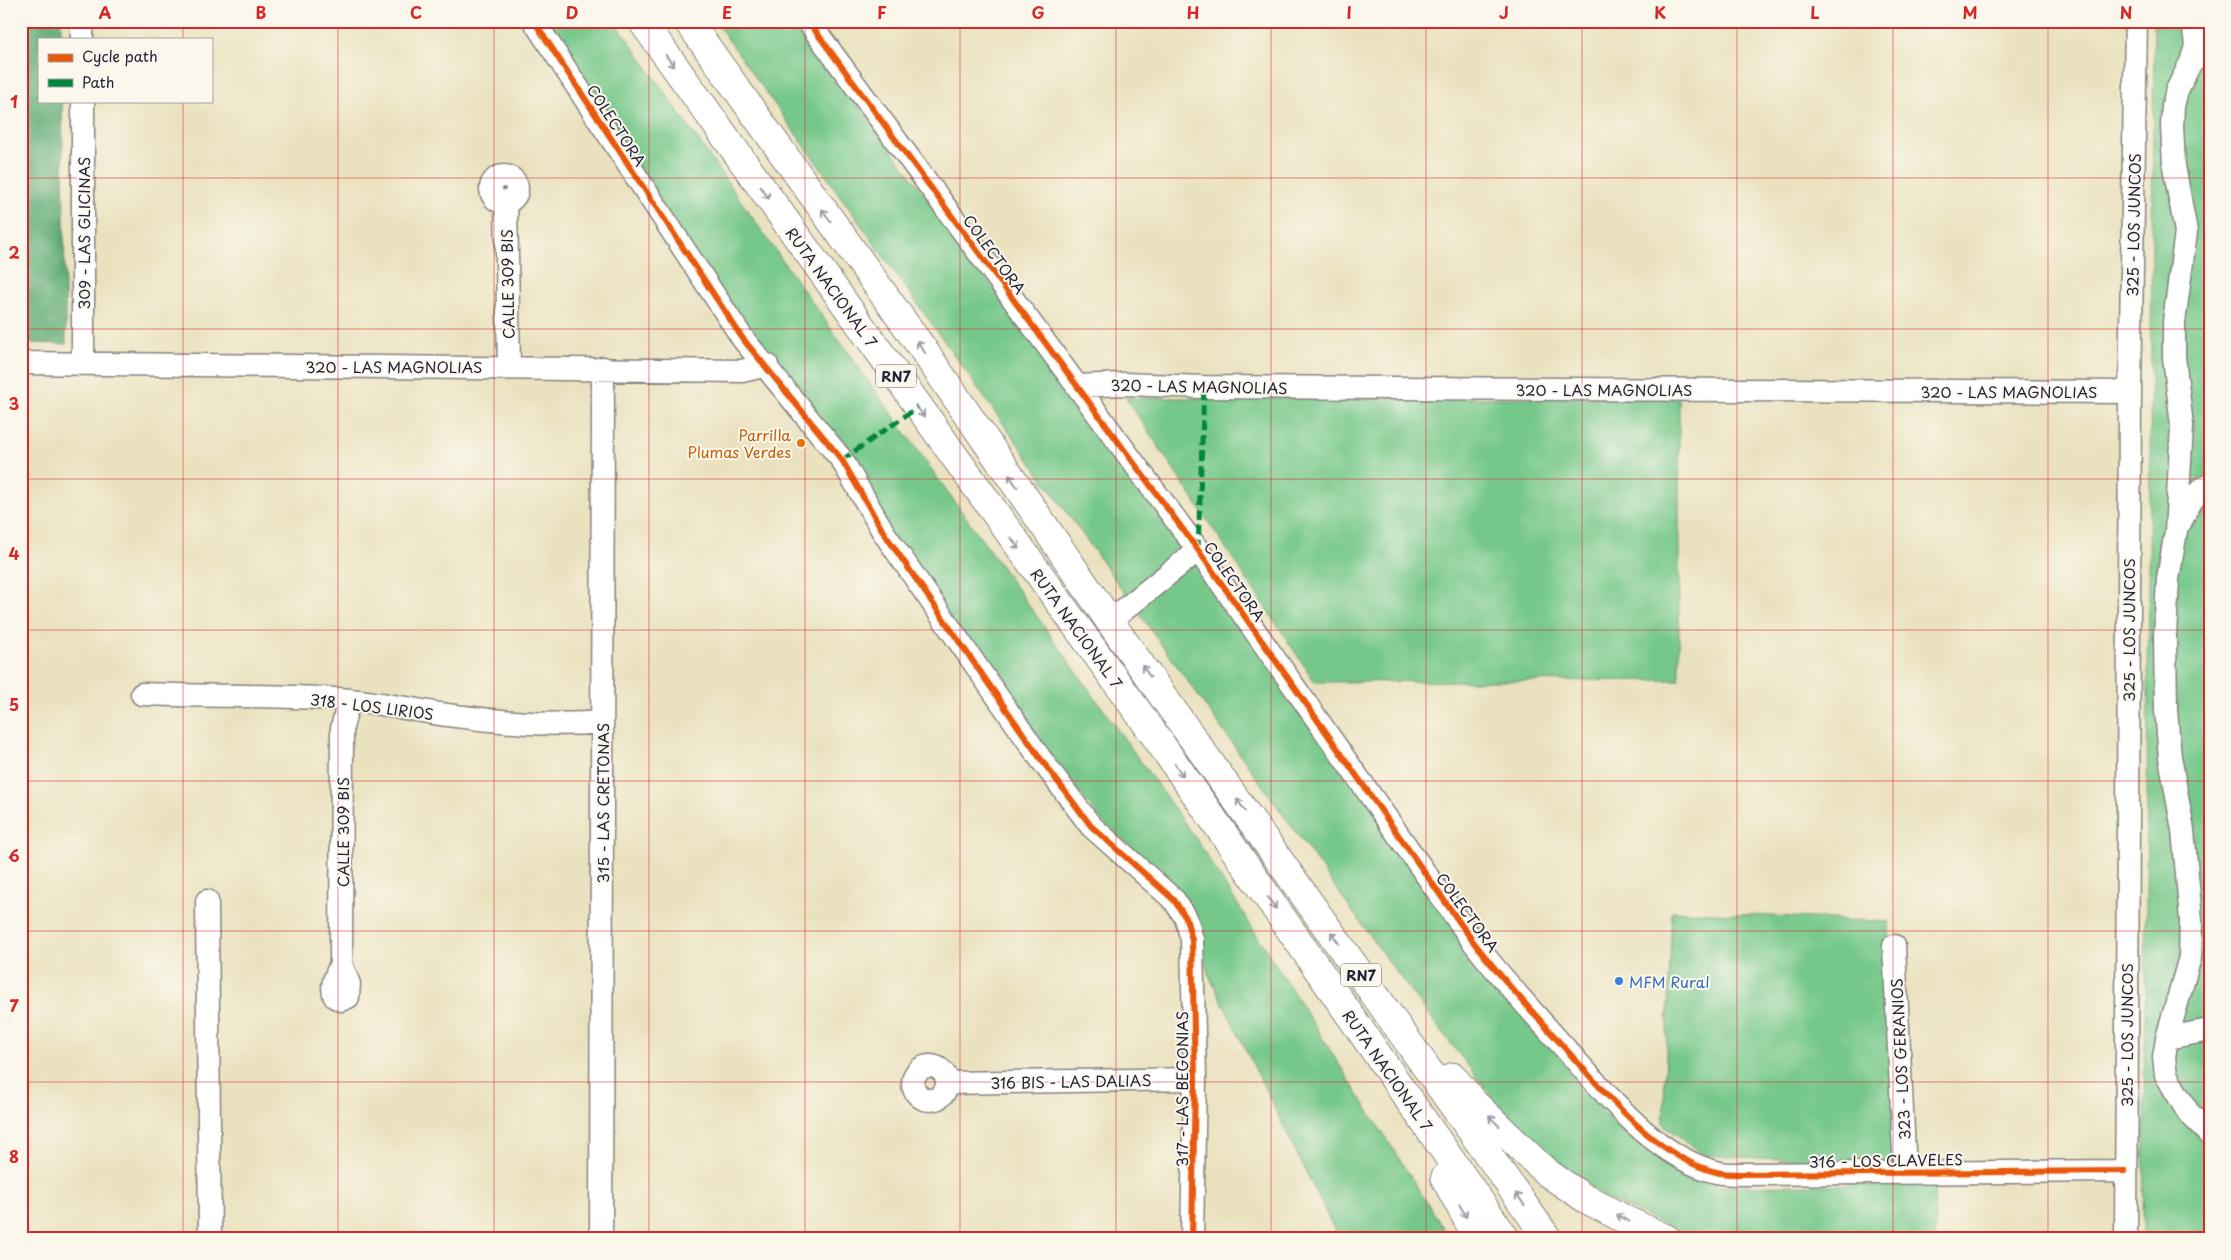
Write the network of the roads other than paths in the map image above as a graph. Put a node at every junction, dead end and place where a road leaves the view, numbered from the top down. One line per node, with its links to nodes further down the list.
1 (82, 21): 8 (street)
2 (534, 21): 13 (street, COLECTORA)
3 (642, 21): 33 (highway, RUTA NACIONAL 7 / RN7, one-way to 33)
4 (688, 21): 22 (highway, RUTA NACIONAL 7 / RN7, one-way to 4)
5 (808, 21): 16 (street, COLECTORA)
6 (2136, 21): 17 (street, 325 - LOS JUNCOS)
7 (2202, 33): 18 (street)
8 (82, 38)
9 (82, 102): 12 (street, 309 - LAS GLICINAS)
10 (506, 201): 14 (street, CALLE 309 BIS)
11 (21, 363): 12 (street, 320 - LAS MAGNOLIAS)
12 (83, 364): 14 (street, 320 - LAS MAGNOLIAS)
13 (766, 365): 15 (street, 320 - LAS MAGNOLIAS); 27 (street, COLECTORA)
14 (509, 366): 15 (street, 320 - LAS MAGNOLIAS)
15 (603, 368): 25 (street, 315 - LAS CRETONAS)
16 (1077, 386): 17 (street, 320 - LAS MAGNOLIAS); 21 (street, COLECTORA)
17 (2130, 392): 38 (street, 325 - LOS JUNCOS)
18 (2180, 459): 19 (street); 20 (street)
19 (2210, 483): 20 (street)
20 (2176, 531): 32 (street)
21 (1198, 550): 22 (street, COLECTORA); 37 (street, COLECTORA)
22 (1110, 621): 30 (highway, RUTA NACIONAL 7 / RN7, one-way to 22)
23 (142, 694): 24 (street, 318 - LOS LIRIOS)
24 (349, 700): 25 (street, 318 - LOS LIRIOS); 29 (street, CALLE 309 BIS)
25 (602, 722): 41 (street, 315 - LAS CRETONAS)
26 (207, 901): 40 (street)
27 (1192, 940): 34 (street, 317 - LAS BEGONIAS)
28 (1894, 946): 39 (street, 323 - LOS GERANIOS)
29 (342, 964)
30 (1372, 989): 45 (highway, RUTA NACIONAL 7 / RN7, one-way to 30); 46 (highway, one-way to 30)
31 (2209, 1031): 32 (street)
32 (2167, 1038): 36 (street)
33 (1381, 1061): 43 (highway, one-way to 43); 44 (highway, RUTA NACIONAL 7 / RN7)
34 (1195, 1079): 35 (street, 316 BIS - LAS DALIAS); 42 (street, 317 - LAS BEGONIAS)
35 (947, 1083)
36 (2210, 1134)
37 (1656, 1141): 39 (street, 316 - LOS CLAVELES)
38 (2125, 1171): 39 (street, 316 - LOS CLAVELES); 47 (street, 325 - LOS JUNCOS)
39 (1906, 1172)
40 (210, 1239)
41 (600, 1239)
42 (1192, 1239)
43 (1478, 1239)
44 (1506, 1239)
45 (1548, 1239)
46 (1667, 1239)
47 (2126, 1239)

